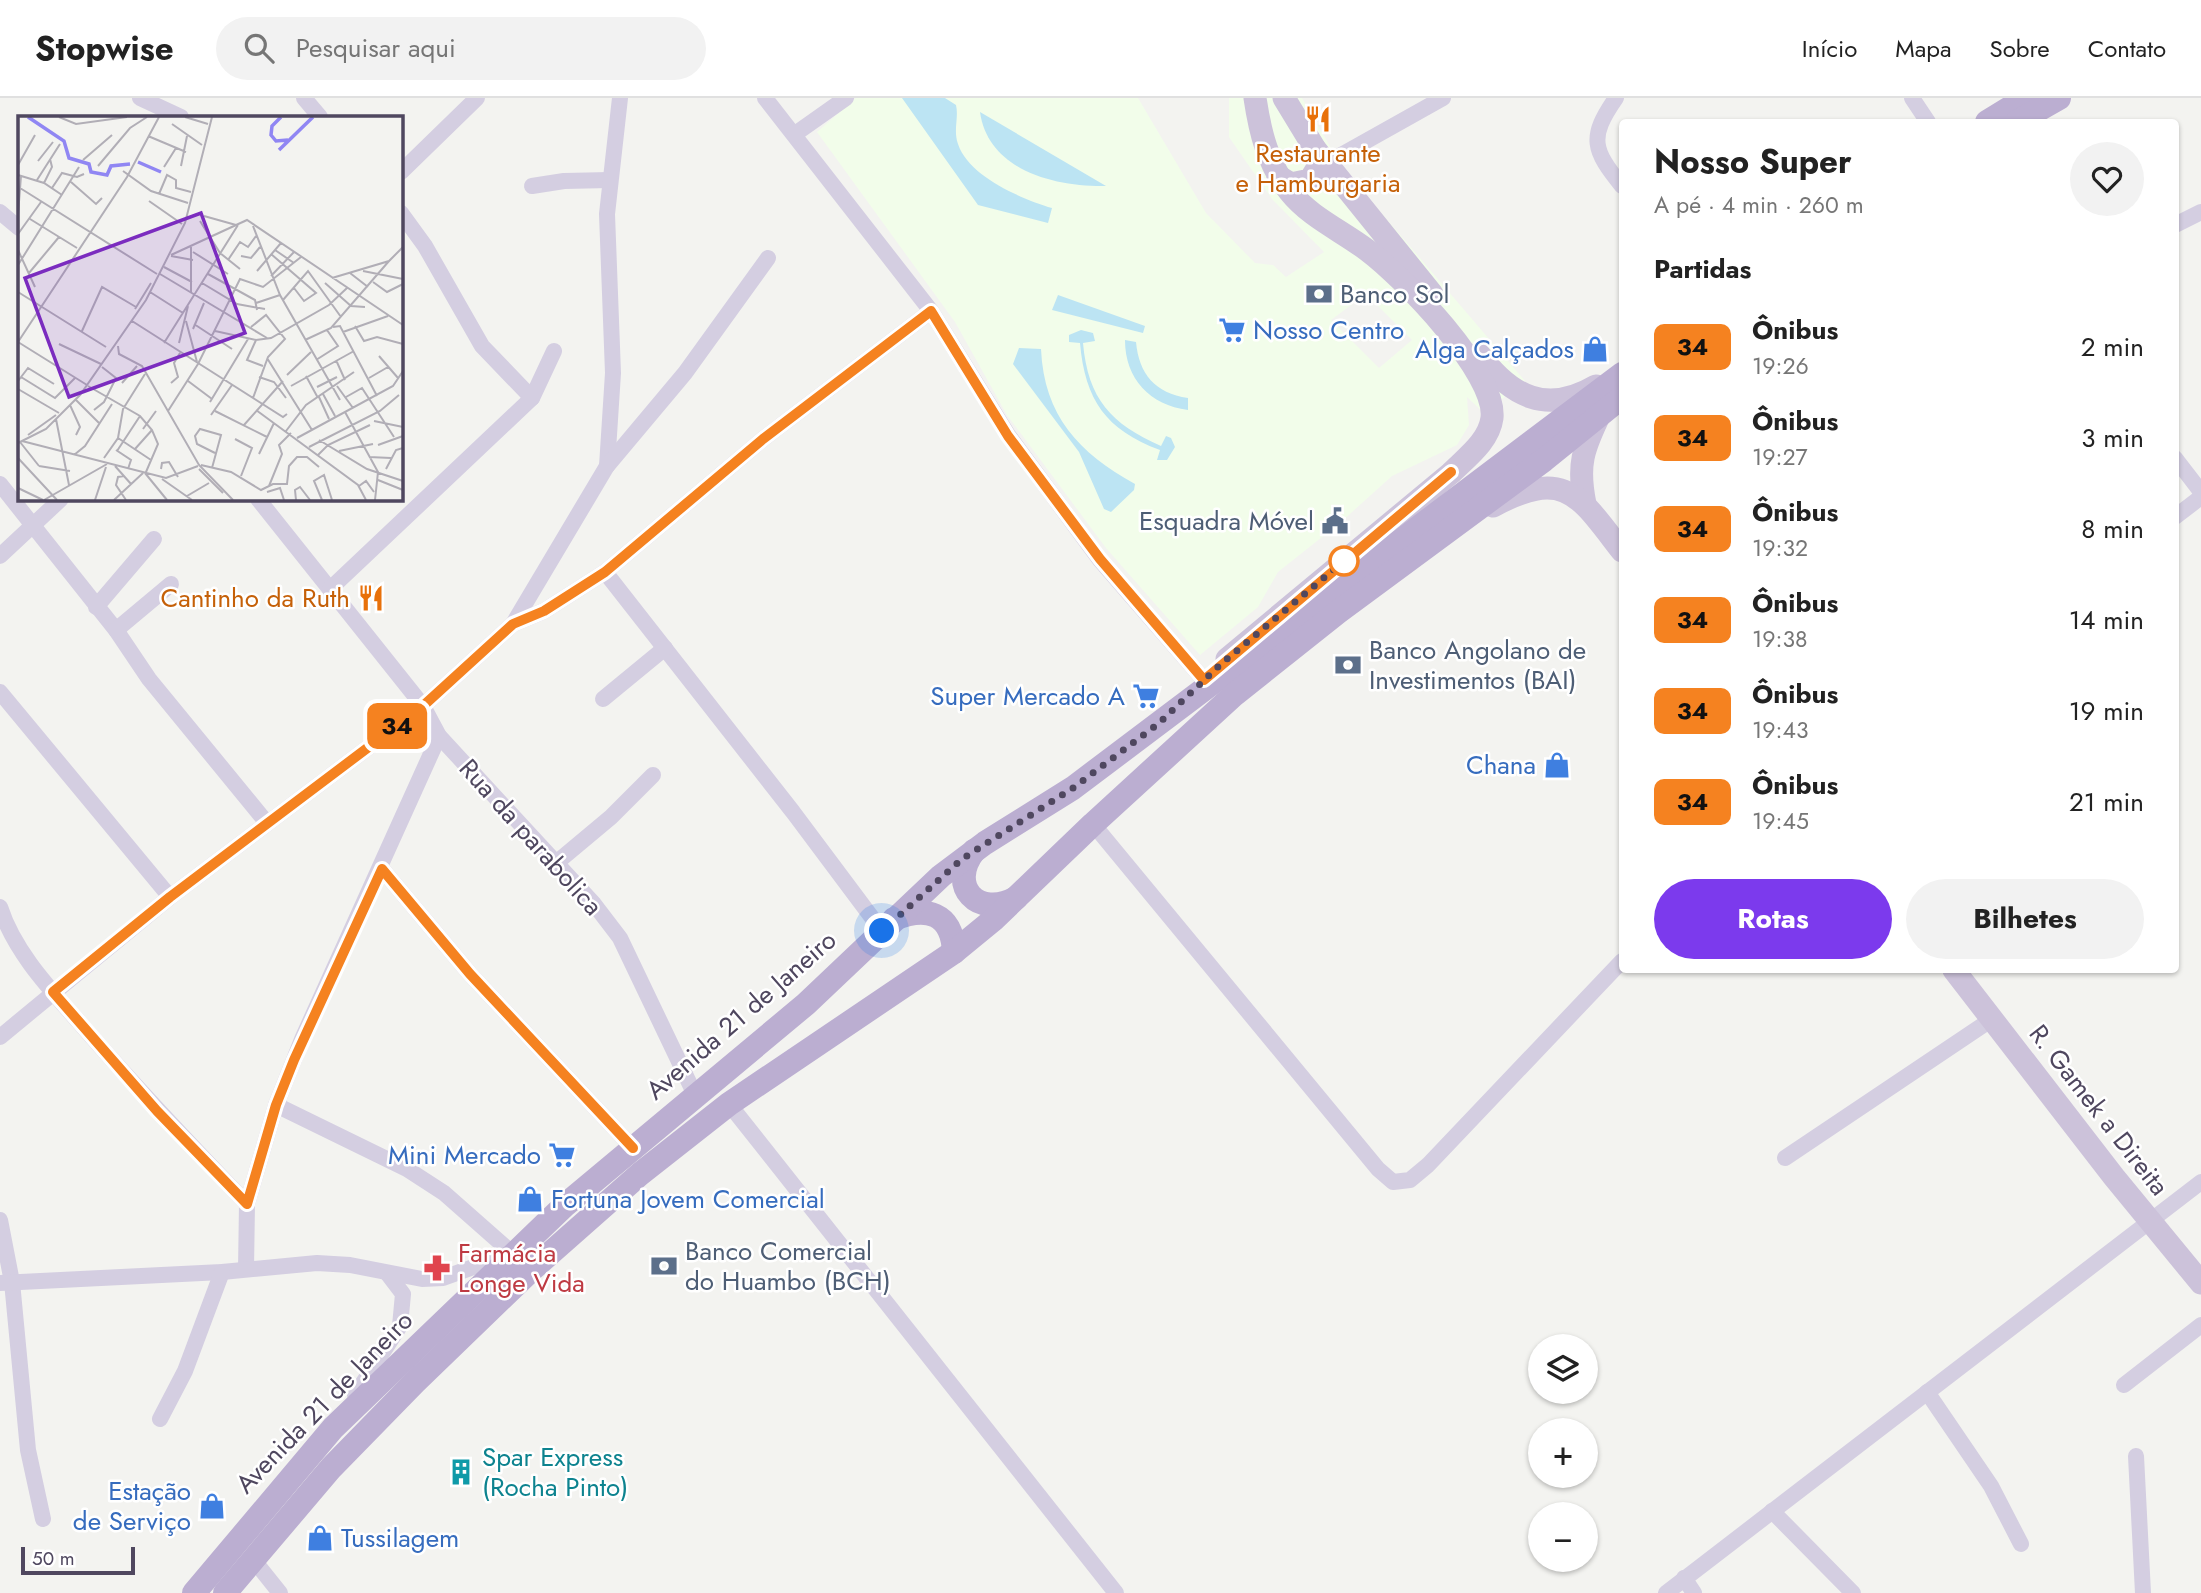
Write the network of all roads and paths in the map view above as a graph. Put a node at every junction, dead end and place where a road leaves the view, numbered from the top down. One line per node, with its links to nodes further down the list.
1 (140, 98): 14 (street)
2 (304, 98): 15 (street)
3 (477, 98): 21 (street)
4 (620, 98): 23 (street)
5 (765, 98): 19 (street)
6 (846, 98): 19 (street)
7 (1255, 98): 22 (main road)
8 (1284, 98): 20 (main road)
9 (1443, 98): 20 (street)
10 (1616, 98): 24 (street)
11 (1912, 98): 16 (street)
12 (2026, 98): 17 (main road)
13 (2059, 98): 18 (main road)
14 (179, 116)
15 (319, 116)
16 (1926, 119)
17 (1992, 119)
18 (2022, 119)
19 (795, 134): 32 (street)
20 (1321, 156): 22 (main road); 34 (main road)
21 (402, 171)
22 (1278, 176): 59 (main road)
23 (610, 180): 25 (street); 40 (street)
24 (1619, 182)
25 (532, 186)
26 (0, 212): 30 (street)
27 (2201, 212): 29 (street)
28 (402, 214): 36 (street)
29 (2179, 223)
30 (18, 227)
31 (768, 258): 40 (street)
32 (931, 311): 52 (street); 59 (street)
33 (554, 351): 36 (street)
34 (1619, 374)
35 (1619, 374): 63 (main road, Avenida 21 de Janeiro)
36 (532, 398): 54 (street)
37 (1619, 399): 38 (main road, Avenida 21 de Janeiro)
38 (1601, 412): 45 (main road); 48 (main road, Avenida 21 de Janeiro)
39 (2179, 464): 42 (street)
40 (607, 466): 56 (street)
41 (0, 484): 47 (street)
42 (2201, 495): 46 (street)
43 (60, 500): 47 (street)
44 (259, 500): 54 (street, Rua da parabolica)
45 (1586, 504): 48 (main road); 50 (main road)
46 (2179, 514)
47 (31, 527): 51 (street); 55 (street)
48 (1438, 536): 67 (main road, Avenida 21 de Janeiro)
49 (154, 539): 55 (street)
50 (1619, 547)
51 (0, 556)
52 (605, 572): 56 (street); 58 (street)
53 (171, 584): 57 (street)
54 (330, 589): 62 (street, Rua da parabolica)
55 (96, 607): 57 (street)
56 (513, 624): 62 (street)
57 (116, 630): 66 (street)
58 (665, 648): 61 (street); 74 (street)
59 (1204, 680): 63 (main road)
60 (0, 692): 71 (street)
61 (603, 699)
62 (423, 706): 64 (street, Rua da parabolica); 66 (street)
63 (1158, 724): 68 (main road, Avenida 21 de Janeiro)
64 (439, 736): 69 (street, Rua da parabolica); 70 (street)
65 (653, 775): 69 (street)
66 (267, 822): 71 (street)
67 (1093, 824): 72 (main road, Avenida 21 de Janeiro); 76 (street)
68 (975, 850): 72 (main road); 74 (main road, Avenida 21 de Janeiro)
69 (556, 863): 81 (street, Rua da parabolica)
70 (382, 869): 83 (street); 84 (street)
71 (170, 897): 78 (street)
72 (1016, 898): 75 (main road, Avenida 21 de Janeiro)
73 (0, 907): 78 (street)
74 (888, 925): 75 (main road); 81 (main road, Avenida 21 de Janeiro)
75 (954, 952): 82 (main road, Avenida 21 de Janeiro)
76 (1619, 964)
77 (1956, 973): 79 (main road, R. Gamek a Direita)
78 (53, 992): 80 (street); 87 (street)
79 (1993, 1019): 85 (street); 89 (main road, R. Gamek a Direita)
80 (0, 1037)
81 (695, 1095): 84 (main road, Avenida 21 de Janeiro)
82 (729, 1104): 105 (main road, Avenida 21 de Janeiro); 110 (street)
83 (276, 1105): 87 (street); 90 (street)
84 (633, 1148): 90 (main road, Avenida 21 de Janeiro)
85 (1785, 1158)
86 (2201, 1182): 89 (street)
87 (247, 1204): 91 (street)
88 (0, 1220): 94 (street)
89 (2152, 1222): 95 (main road, R. Gamek a Direita); 98 (street)
90 (512, 1254): 92 (street); 100 (main road, Avenida 21 de Janeiro)
91 (246, 1269): 92 (street); 93 (street)
92 (386, 1271): 100 (street)
93 (222, 1272): 94 (street); 99 (street)
94 (6, 1283): 103 (street)
95 (2201, 1283)
96 (2201, 1325): 97 (street)
97 (2124, 1385)
98 (1927, 1392): 102 (street); 104 (street)
99 (160, 1419)
100 (333, 1428): 107 (main road, Avenida 21 de Janeiro)
101 (2136, 1456): 114 (street)
102 (1772, 1511): 106 (street); 113 (street)
103 (43, 1519)
104 (2021, 1544)
105 (252, 1558): 108 (main road, Avenida 21 de Janeiro); 109 (street)
106 (1684, 1578): 111 (street); 112 (street)
107 (194, 1593)
108 (225, 1593)
109 (279, 1593)
110 (1116, 1593)
111 (1665, 1593)
112 (1694, 1593)
113 (1853, 1593)
114 (2143, 1593)

